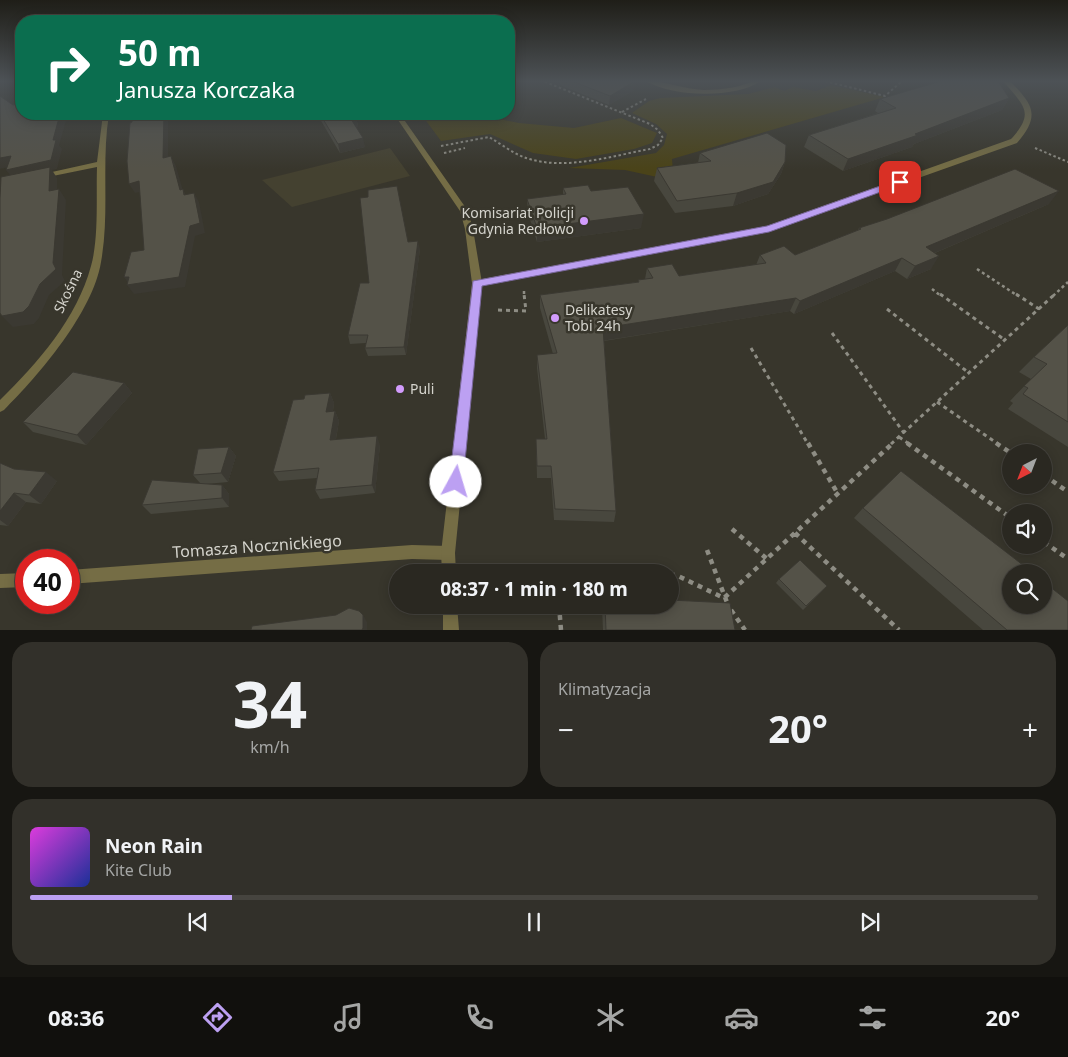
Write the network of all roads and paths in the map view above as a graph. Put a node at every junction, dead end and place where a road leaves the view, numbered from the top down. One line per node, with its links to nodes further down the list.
1 (616, 110): 5 (path)
2 (1029, 110): 14 (street)
3 (105, 120): 10 (street, Skośna)
4 (401, 120): 14 (street)
5 (435, 147)
6 (465, 148): 8 (path)
7 (1035, 148): 9 (path)
8 (441, 154)
9 (1068, 162)
10 (100, 164): 11 (street); 25 (street, Skośna)
11 (36, 178)
12 (977, 268): 18 (path)
13 (1068, 282): 18 (path)
14 (476, 283): 37 (street)
15 (524, 289): 19 (path)
16 (932, 289): 21 (path)
17 (887, 309): 23 (path)
18 (1038, 309): 21 (path)
19 (498, 310)
20 (832, 333): 26 (path)
21 (1005, 340): 23 (path)
22 (751, 348): 31 (path)
23 (969, 372): 24 (path)
24 (937, 402): 26 (path); 28 (path)
25 (0, 407)
26 (904, 433): 27 (path)
27 (899, 437): 31 (path); 32 (path)
28 (1002, 447)
29 (1052, 481): 30 (path)
30 (1068, 492)
31 (838, 494): 34 (path)
32 (1002, 511)
33 (732, 529): 38 (path)
34 (795, 533): 38 (path); 49 (path)
35 (1052, 548): 39 (path)
36 (707, 550): 45 (path)
37 (448, 554): 40 (street); 41 (street, Tomasza Nocznickiego)
38 (767, 559): 45 (path)
39 (1068, 560)
40 (449, 564)
41 (80, 576)
42 (679, 576): 45 (path)
43 (15, 580): 44 (street)
44 (0, 581)
45 (724, 598): 48 (path)
46 (560, 614): 47 (path)
47 (561, 630)
48 (745, 630)
49 (899, 630)

